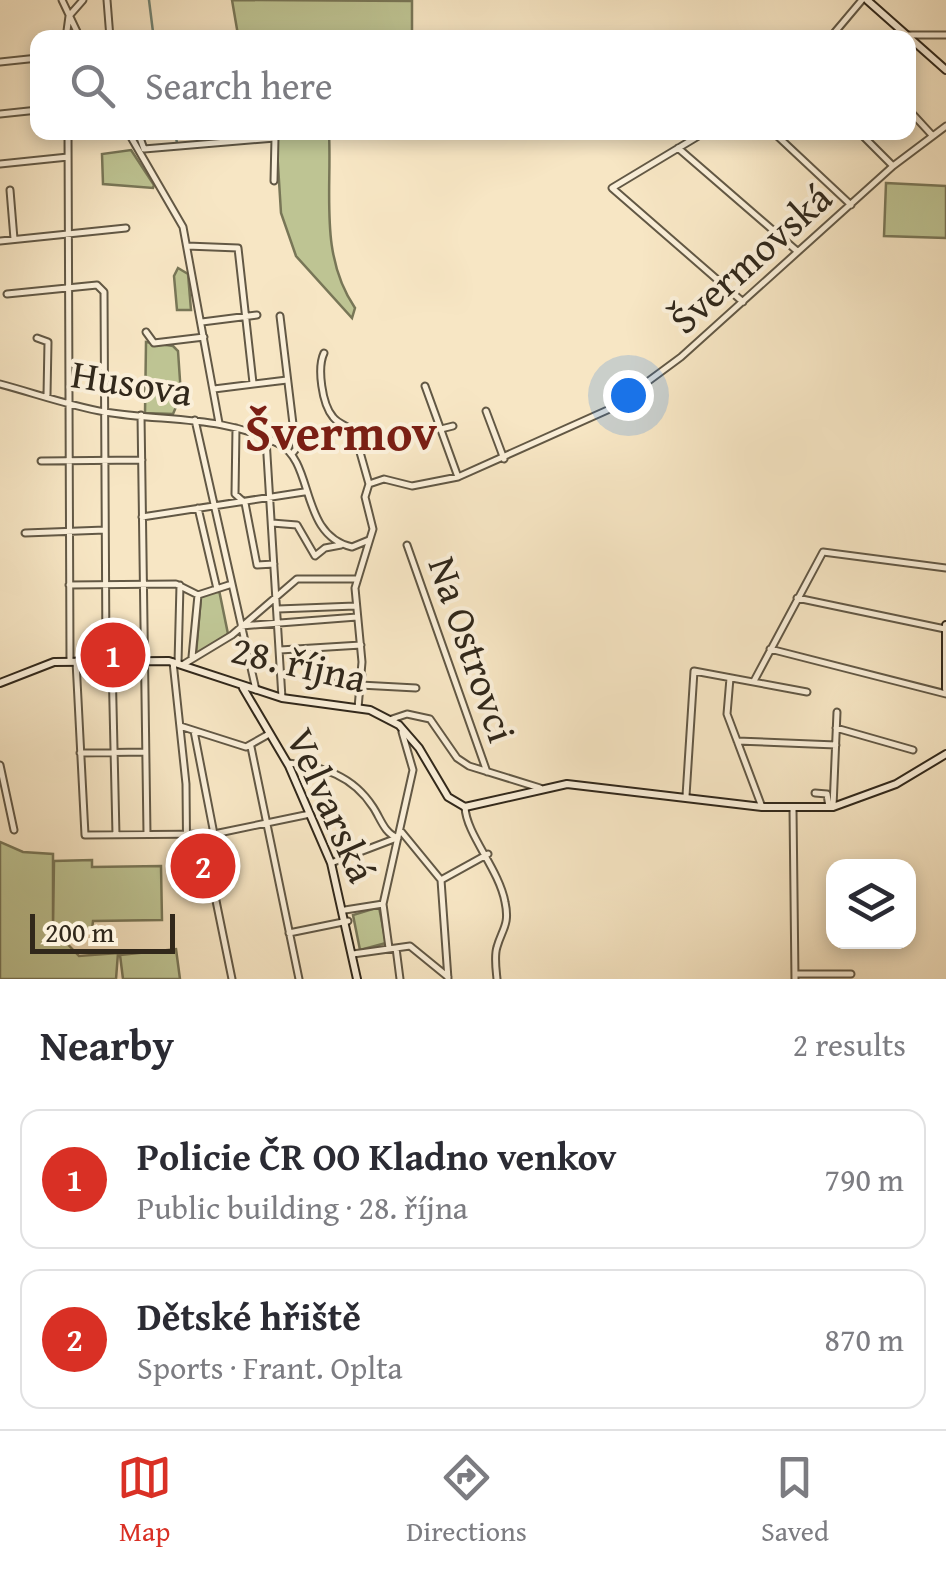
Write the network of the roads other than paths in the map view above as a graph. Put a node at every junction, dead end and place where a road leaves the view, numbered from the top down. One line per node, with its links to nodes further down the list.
1 (62, 0): 5 (street)
2 (82, 0): 5 (street)
3 (107, 0): 8 (street)
4 (865, 0): 9 (street); 10 (main road)
5 (69, 16): 6 (street); 7 (street)
6 (67, 30)
7 (76, 30)
8 (109, 30)
9 (837, 30)
10 (901, 30)
11 (946, 35): 12 (street)
12 (916, 36)
13 (916, 43): 16 (main road)
14 (30, 59): 15 (street)
15 (0, 62)
16 (946, 70)
17 (30, 111): 18 (street)
18 (0, 114)
19 (916, 117): 21 (street)
20 (944, 130): 21 (street, Švermovská)
21 (931, 134): 34 (street, Švermovská)
22 (68, 140): 32 (street)
23 (133, 140): 31 (street)
24 (139, 140): 31 (street)
25 (254, 140): 31 (street)
26 (275, 140): 35 (street)
27 (691, 140): 30 (street)
28 (782, 140): 37 (street)
29 (867, 140): 34 (street)
30 (678, 148): 43 (street); 46 (street)
31 (141, 151): 42 (street)
32 (68, 158): 33 (street); 39 (street)
33 (0, 164)
34 (893, 166): 37 (street, Švermovská)
35 (274, 181)
36 (10, 190): 40 (street)
37 (852, 206): 43 (street, Švermovská)
38 (126, 228): 39 (street)
39 (68, 234): 40 (street); 44 (street)
40 (14, 239): 41 (street)
41 (0, 241)
42 (187, 246): 48 (street); 50 (street)
43 (798, 252): 46 (street, Švermovská)
44 (68, 288): 45 (street); 61 (street); 63 (street)
45 (8, 294)
46 (743, 302): 75 (street, Švermovská)
47 (257, 315): 48 (street)
48 (244, 316): 50 (street); 56 (street)
49 (280, 316): 55 (street)
50 (202, 322): 53 (street)
51 (146, 332): 53 (street)
52 (36, 338): 60 (street)
53 (204, 338): 59 (street)
54 (324, 353): 78 (street)
55 (287, 380): 56 (street); 71 (street)
56 (253, 383): 59 (street)
57 (0, 384): 60 (street, Husova)
58 (424, 386): 69 (street)
59 (214, 389): 66 (street)
60 (47, 396): 61 (street, Husova)
61 (68, 402): 63 (street, Husova); 72 (street)
62 (486, 411): 75 (street)
63 (104, 412): 64 (street, Husova); 73 (street)
64 (141, 415): 65 (street, Husova); 74 (street)
65 (195, 420): 66 (street, Husova); 82 (street)
66 (219, 423): 68 (street, Husova)
67 (453, 426): 69 (street)
68 (236, 428): 70 (street, Husova); 81 (street)
69 (441, 429): 77 (street)
70 (266, 439): 71 (street, Husova); 80 (street)
71 (292, 454): 79 (street)
72 (69, 460): 73 (street); 76 (street); 87 (street)
73 (105, 460): 74 (street); 86 (street)
74 (142, 460): 84 (street)
75 (504, 460): 77 (street, Švermovská)
76 (41, 461)
77 (458, 477): 78 (street, Švermovská)
78 (369, 484): 89 (street)
79 (304, 492): 80 (street); 90 (street)
80 (270, 494): 81 (street); 85 (street)
81 (242, 500): 82 (street); 92 (street)
82 (214, 505): 83 (street); 97 (street)
83 (198, 508): 84 (street); 100 (street)
84 (142, 517): 96 (street)
85 (272, 524): 90 (street); 92 (street)
86 (105, 530): 87 (street); 95 (street)
87 (69, 531): 88 (street); 98 (street)
88 (25, 533)
89 (372, 538): 90 (street); 94 (street)
90 (344, 545)
91 (407, 545): 148 (street, Na Ostrovci)
92 (274, 564): 102 (street)
93 (946, 568): 103 (street)
94 (357, 579): 102 (street); 104 (street)
95 (104, 584): 96 (street); 98 (street); 115 (street)
96 (142, 584): 99 (street); 116 (street)
97 (232, 584): 100 (street); 108 (street)
98 (69, 585): 114 (street)
99 (180, 586): 101 (street); 117 (street)
100 (216, 589): 101 (street)
101 (198, 595): 113 (street)
102 (276, 598): 105 (street); 108 (street)
103 (797, 598): 109 (street); 111 (street)
104 (355, 606): 105 (street); 106 (street)
105 (277, 609): 107 (street)
106 (356, 616): 107 (street); 110 (street)
107 (278, 623): 108 (street); 112 (street)
108 (241, 626): 113 (street); 126 (street)
109 (946, 627): 128 (main road)
110 (361, 644): 112 (street); 118 (street)
111 (770, 649): 121 (street); 128 (street)
112 (280, 650): 129 (street)
113 (192, 658): 117 (street)
114 (73, 661): 115 (main road, 28. října); 122 (main road, 28. října); 144 (street)
115 (109, 662): 116 (main road, 28. října); 142 (street)
116 (143, 662): 117 (main road, 28. října); 143 (street)
117 (178, 663): 124 (main road, 28. října); 134 (street)
118 (362, 675): 120 (street); 123 (street)
119 (730, 676): 121 (street); 138 (street); 153 (street)
120 (314, 677)
121 (754, 681): 127 (street)
122 (0, 684)
123 (360, 684): 125 (street); 130 (street)
124 (242, 687): 126 (main road, 28. října); 137 (main road, Velvarská)
125 (416, 688)
126 (256, 691): 129 (main road, 28. října)
127 (807, 692)
128 (946, 692)
129 (282, 698): 130 (main road, 28. října)
130 (358, 708): 132 (main road, 28. října)
131 (837, 712): 135 (street)
132 (392, 719): 133 (main road, 28. října); 148 (street, Na Ostrovci)
133 (399, 725): 154 (main road, 28. října); 161 (street)
134 (180, 726): 136 (street); 150 (street)
135 (836, 728): 139 (street); 141 (street)
136 (194, 731): 140 (street); 149 (street)
137 (269, 734): 140 (street); 146 (main road, Velvarská)
138 (737, 740): 139 (street); 155 (street)
139 (836, 744): 156 (street)
140 (251, 747): 159 (street)
141 (913, 750)
142 (114, 752): 143 (street); 144 (street); 164 (street)
143 (146, 752): 162 (street)
144 (80, 753): 164 (street)
145 (946, 754): 156 (main road)
146 (287, 762): 158 (main road, Velvarská); 166 (street)
147 (0, 765): 160 (street)
148 (487, 772): 151 (street, Na Ostrovci)
149 (204, 783): 150 (street); 163 (street)
150 (186, 784): 165 (street)
151 (540, 788): 153 (main road); 154 (main road)
152 (815, 792): 156 (street)
153 (686, 796): 155 (main road)
154 (466, 806): 167 (street)
155 (762, 807): 157 (main road)
156 (831, 807): 157 (main road)
157 (793, 809): 178 (street)
158 (310, 814): 159 (street); 168 (main road, Velvarská)
159 (268, 824): 163 (street); 174 (street)
160 (14, 830)
161 (400, 830): 166 (street); 169 (street)
162 (147, 834): 164 (street); 165 (street)
163 (214, 834): 165 (street); 180 (street)
164 (116, 835)
165 (186, 835): 170 (street)
166 (398, 838): 168 (street); 171 (street)
167 (488, 854): 169 (street); 184 (street)
168 (331, 863): 172 (main road, Velvarská)
169 (441, 880): 179 (street)
170 (187, 890)
171 (383, 904): 172 (street); 175 (street)
172 (345, 910): 173 (main road, Velvarská)
173 (348, 921): 174 (street); 176 (main road, Velvarská)
174 (289, 933): 181 (street)
175 (393, 948): 176 (street); 179 (street); 183 (street)
176 (352, 953): 182 (main road, Velvarská)
177 (851, 974): 178 (street)
178 (795, 976)
179 (448, 978)
180 (232, 979)
181 (299, 979)
182 (355, 979)
183 (400, 979)
184 (497, 979)

